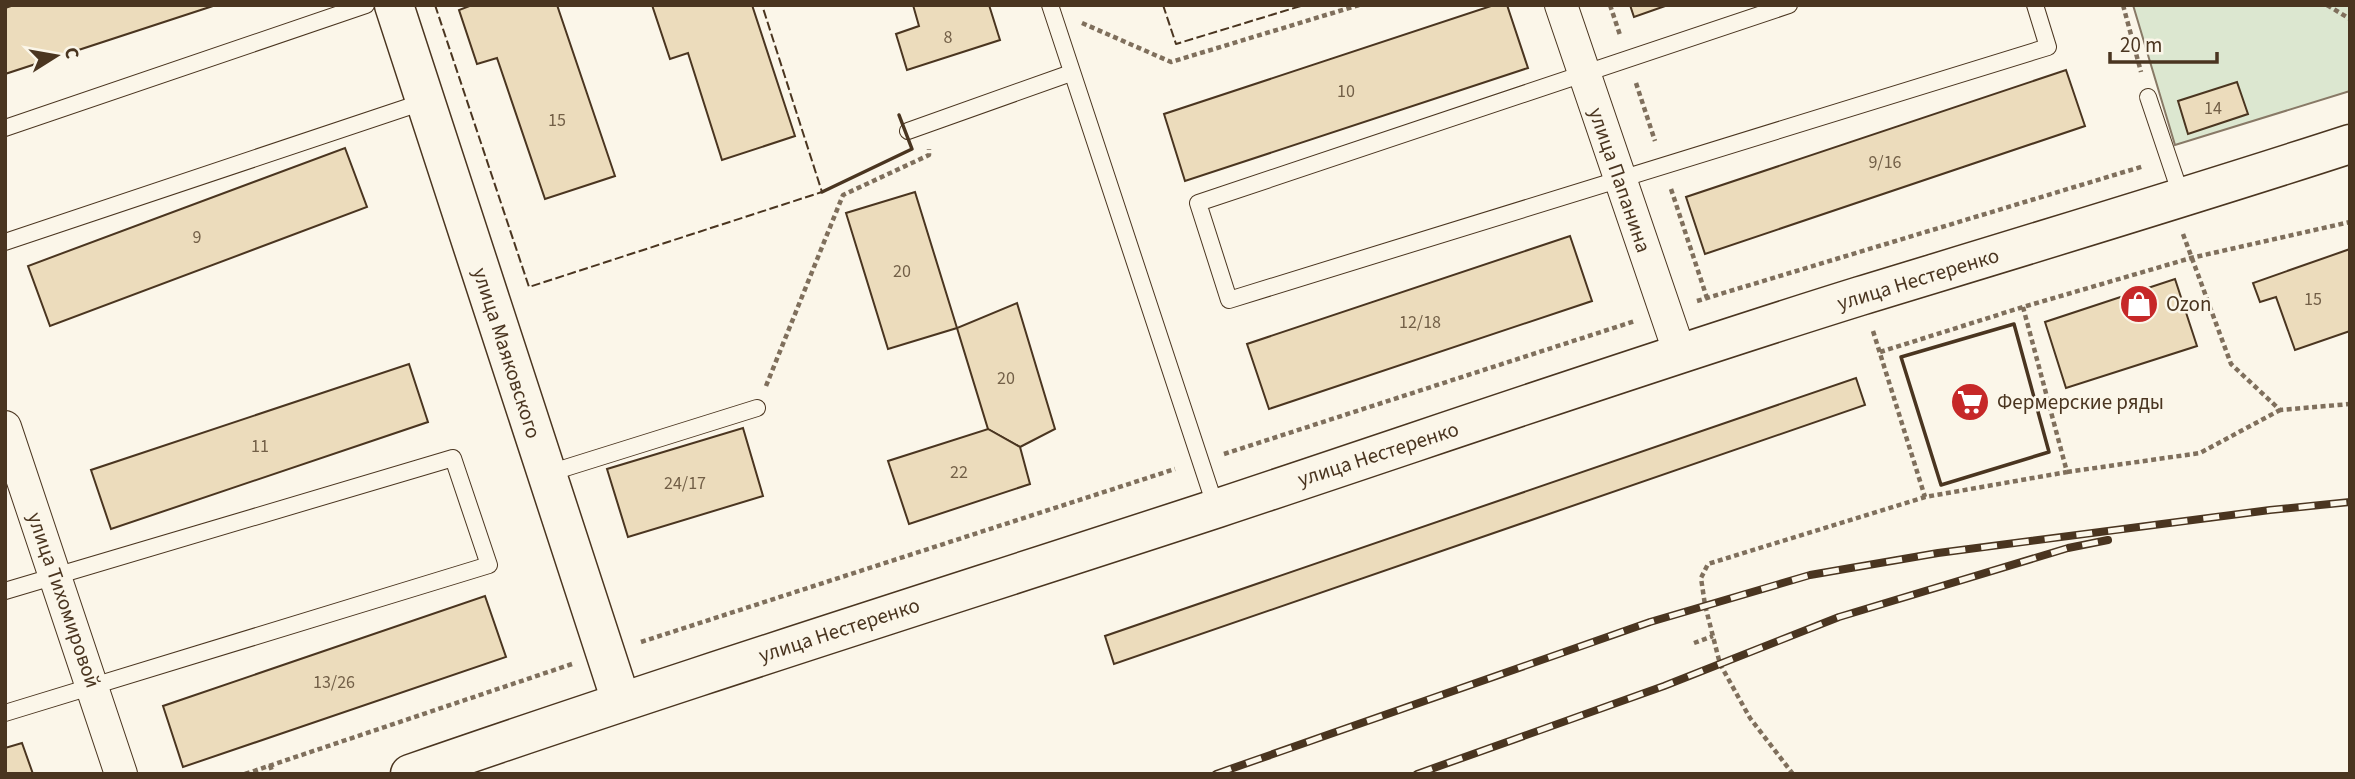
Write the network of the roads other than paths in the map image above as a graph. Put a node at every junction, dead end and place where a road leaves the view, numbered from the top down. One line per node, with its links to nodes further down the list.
1 (366, 5): 11 (lane)
2 (394, 5): 10 (street, улица Маяковского)
3 (1561, 5): 8 (street, улица Папанина)
4 (1789, 5): 8 (lane)
5 (2035, 5): 14 (lane)
6 (1051, 8): 7 (lane)
7 (1071, 72): 12 (lane); 21 (lane)
8 (1584, 75): 14 (street, улица Папанина); 14 (lane)
9 (2148, 97): 15 (lane)
10 (426, 101): 16 (lane); 20 (street, улица Маяковского)
11 (5, 128)
12 (908, 131)
13 (2350, 144): 15 (street, улица Нестеренко)
14 (1620, 180): 17 (street, улица Папанина)
15 (2181, 212): 17 (street, улица Нестеренко)
16 (5, 242)
17 (1679, 354): 21 (street, улица Нестеренко)
18 (757, 408): 20 (lane)
19 (5, 427): 22 (street, улица Тихомировой)
20 (546, 474): 25 (street, улица Маяковского)
21 (1216, 508): 25 (street, улица Нестеренко)
22 (56, 576): 23 (lane); 24 (street, улица Тихомировой); 24 (lane)
23 (5, 591)
24 (93, 686): 26 (lane); 27 (street, улица Тихомировой)
25 (621, 701): 28 (street, улица Нестеренко)
26 (5, 713)
27 (121, 774)
28 (410, 774)

